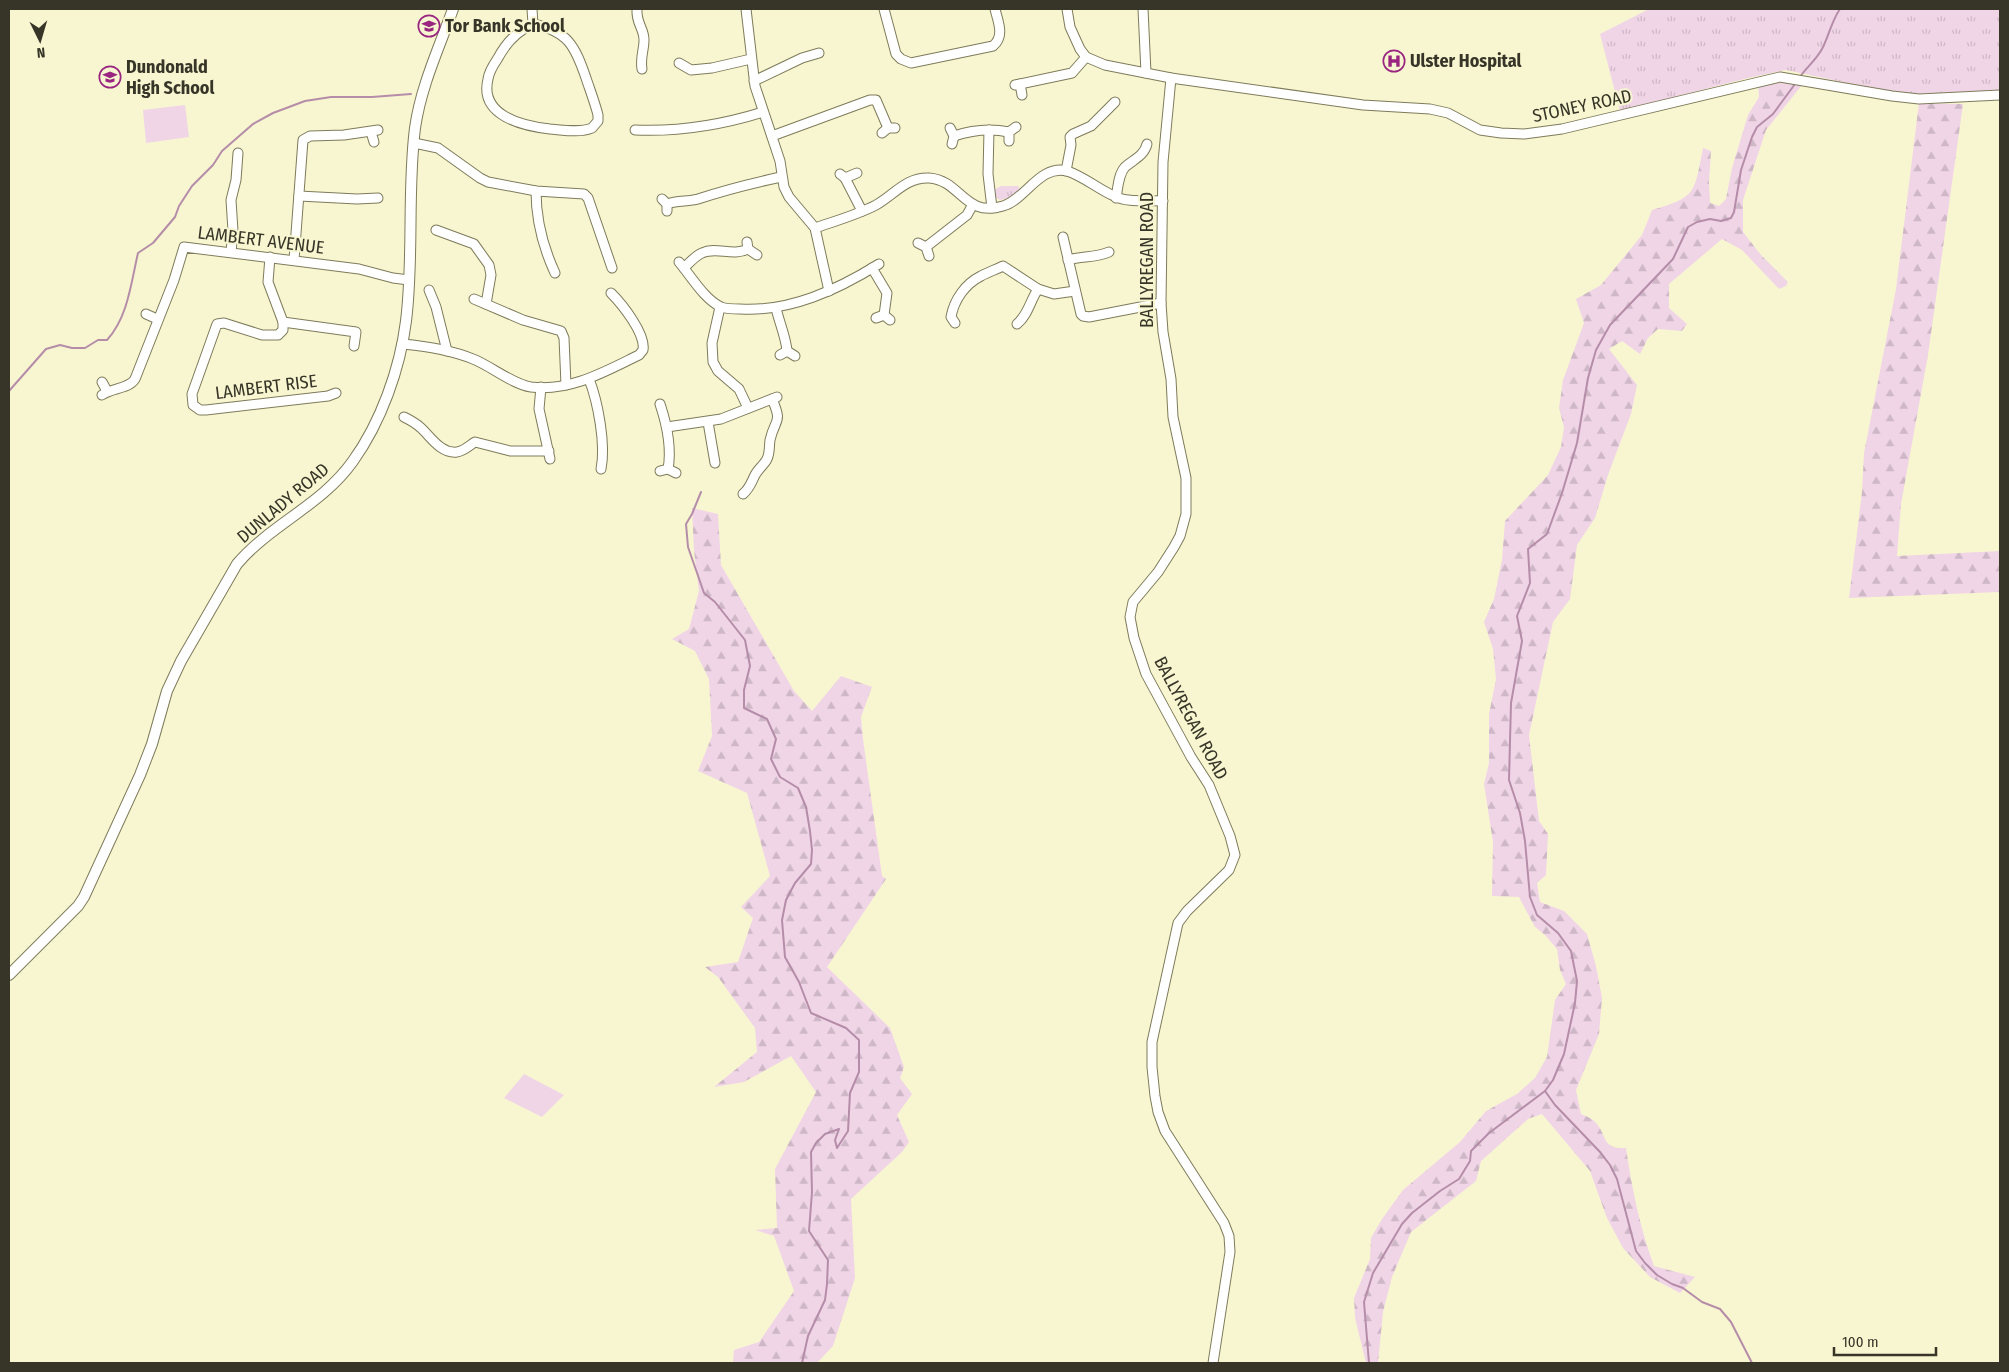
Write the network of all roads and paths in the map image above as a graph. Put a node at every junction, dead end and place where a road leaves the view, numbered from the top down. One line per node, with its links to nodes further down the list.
1 (453, 9): 29 (street, DUNLADY ROAD)
2 (532, 9): 9 (street)
3 (637, 9): 14 (street)
4 (746, 9): 12 (street)
5 (884, 9): 6 (street)
6 (995, 9)
7 (1067, 9): 11 (street)
8 (1144, 9): 15 (street)
9 (533, 24): 9 (street)
10 (819, 53): 17 (street)
11 (1086, 57): 15 (street); 18 (street)
12 (751, 59): 13 (street); 17 (street)
13 (679, 63)
14 (642, 69)
15 (1146, 74): 16 (street)
16 (1170, 78): 19 (street, STONEY ROAD); 39 (street, BALLYREGAN ROAD)
17 (754, 81): 21 (street)
18 (1022, 95)
19 (2000, 95)
20 (1108, 104): 32 (street)
21 (763, 112): 22 (street); 26 (street)
22 (635, 130)
23 (888, 130): 26 (street)
24 (989, 130): 25 (street); 27 (street); 42 (street)
25 (1011, 134)
26 (772, 136): 34 (street)
27 (952, 136)
28 (374, 142): 36 (street)
29 (414, 143): 35 (street); 56 (street, DUNLADY ROAD)
30 (1147, 151): 37 (street)
31 (228, 159): 48 (street)
32 (1066, 171): 37 (street); 42 (street)
33 (857, 172): 43 (street)
34 (781, 177): 40 (street); 44 (street)
35 (536, 191): 54 (street); 55 (street)
36 (299, 196): 38 (street); 52 (street)
37 (1116, 198): 39 (street)
38 (374, 201)
39 (1163, 201): 63 (street, BALLYREGAN ROAD)
40 (665, 205)
41 (972, 206): 42 (street); 43 (street); 50 (street)
42 (992, 208)
43 (862, 211): 44 (street)
44 (815, 228): 59 (street)
45 (436, 230): 64 (street)
46 (1063, 237): 53 (street)
47 (1109, 251): 53 (street)
48 (231, 252): 51 (street, LAMBERT AVENUE); 70 (street, LAMBERT AVENUE)
49 (757, 255): 65 (street)
50 (929, 256)
51 (270, 257): 52 (street, LAMBERT AVENUE); 71 (street)
52 (294, 260): 56 (street, LAMBERT AVENUE)
53 (1068, 260): 60 (street)
54 (607, 263)
55 (542, 270)
56 (409, 280): 73 (street, DUNLADY ROAD)
57 (1038, 289): 60 (street); 69 (street); 72 (street)
58 (429, 290): 75 (street)
59 (829, 291): 66 (street); 68 (street)
60 (1075, 291): 63 (street)
61 (611, 293): 77 (street)
62 (474, 299): 64 (street)
63 (1161, 303): 94 (street, BALLYREGAN ROAD)
64 (486, 304): 79 (street)
65 (720, 307): 66 (street); 83 (street)
66 (776, 308): 76 (street)
67 (146, 314): 70 (street)
68 (883, 318)
69 (949, 318)
70 (158, 319): 78 (street, LAMBERT AVENUE)
71 (283, 322): 74 (street); 81 (street, LAMBERT RISE)
72 (1017, 324)
73 (402, 344): 75 (street); 93 (street, DUNLADY ROAD)
74 (354, 346)
75 (447, 351): 80 (street)
76 (795, 356)
77 (589, 379): 79 (street); 90 (street)
78 (102, 382)
79 (566, 384): 80 (street)
80 (541, 387): 87 (street)
81 (331, 397)
82 (660, 404): 86 (street)
83 (748, 408): 85 (street); 92 (street)
84 (407, 422): 87 (street)
85 (708, 422): 86 (street); 89 (street)
86 (667, 426): 91 (street)
87 (478, 443): 88 (street)
88 (476, 454)
89 (715, 462)
90 (605, 466)
91 (668, 471)
92 (749, 492)
93 (9, 975)
94 (1213, 1363)

